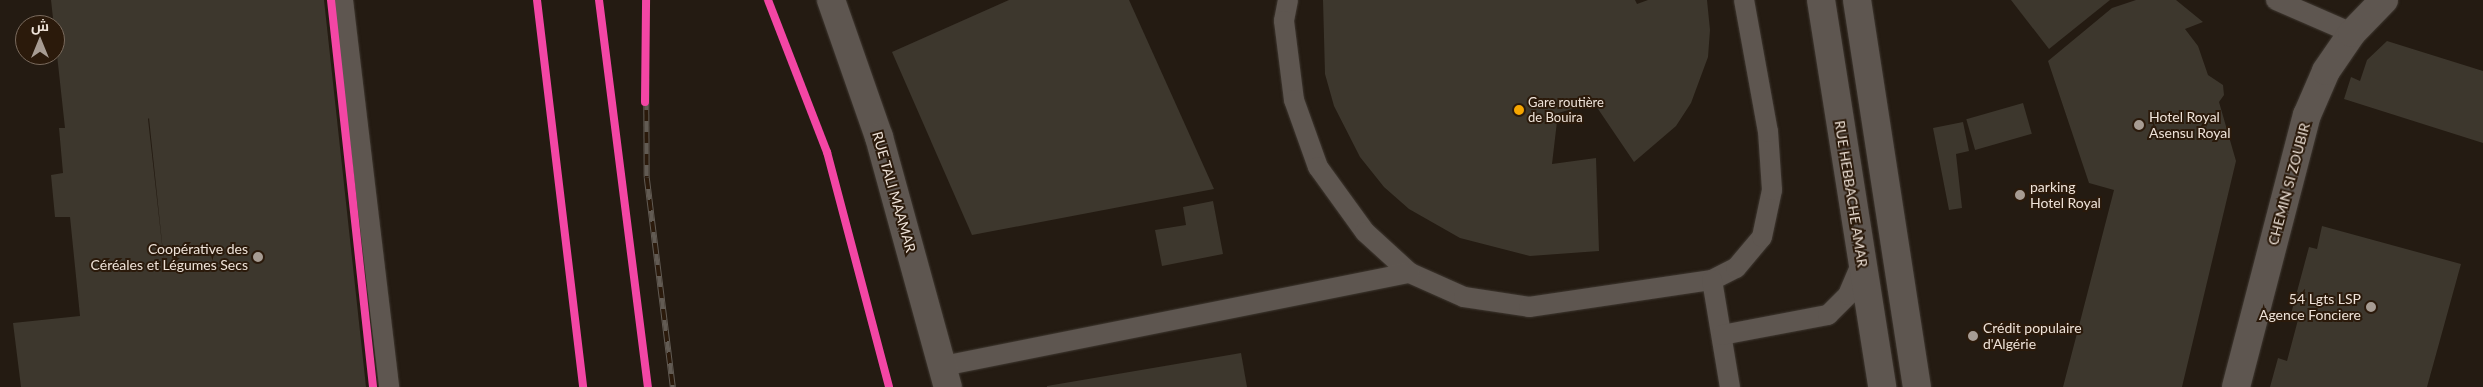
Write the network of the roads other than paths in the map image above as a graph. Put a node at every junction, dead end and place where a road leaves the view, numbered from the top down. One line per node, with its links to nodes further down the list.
1 (344, 0): 15 (lane)
2 (831, 0): 14 (street, RUE TALI MAAMAR)
3 (1288, 0): 11 (lane)
4 (1744, 0): 12 (lane)
5 (1820, 0): 10 (street, RUE HEBBACHE AMAR)
6 (1857, 0): 18 (street)
7 (2276, 0): 9 (lane)
8 (2384, 0): 9 (street, CHEMIN SI ZOUBIR)
9 (2352, 33): 19 (street, CHEMIN SI ZOUBIR)
10 (1862, 262): 13 (lane); 17 (street, RUE HEBBACHE AMAR)
11 (1410, 273): 12 (lane); 14 (lane)
12 (1712, 280): 13 (lane)
13 (1722, 335): 16 (lane)
14 (946, 376)
15 (389, 387)
16 (1730, 387)
17 (1882, 387)
18 (1917, 387)
19 (2236, 387)

